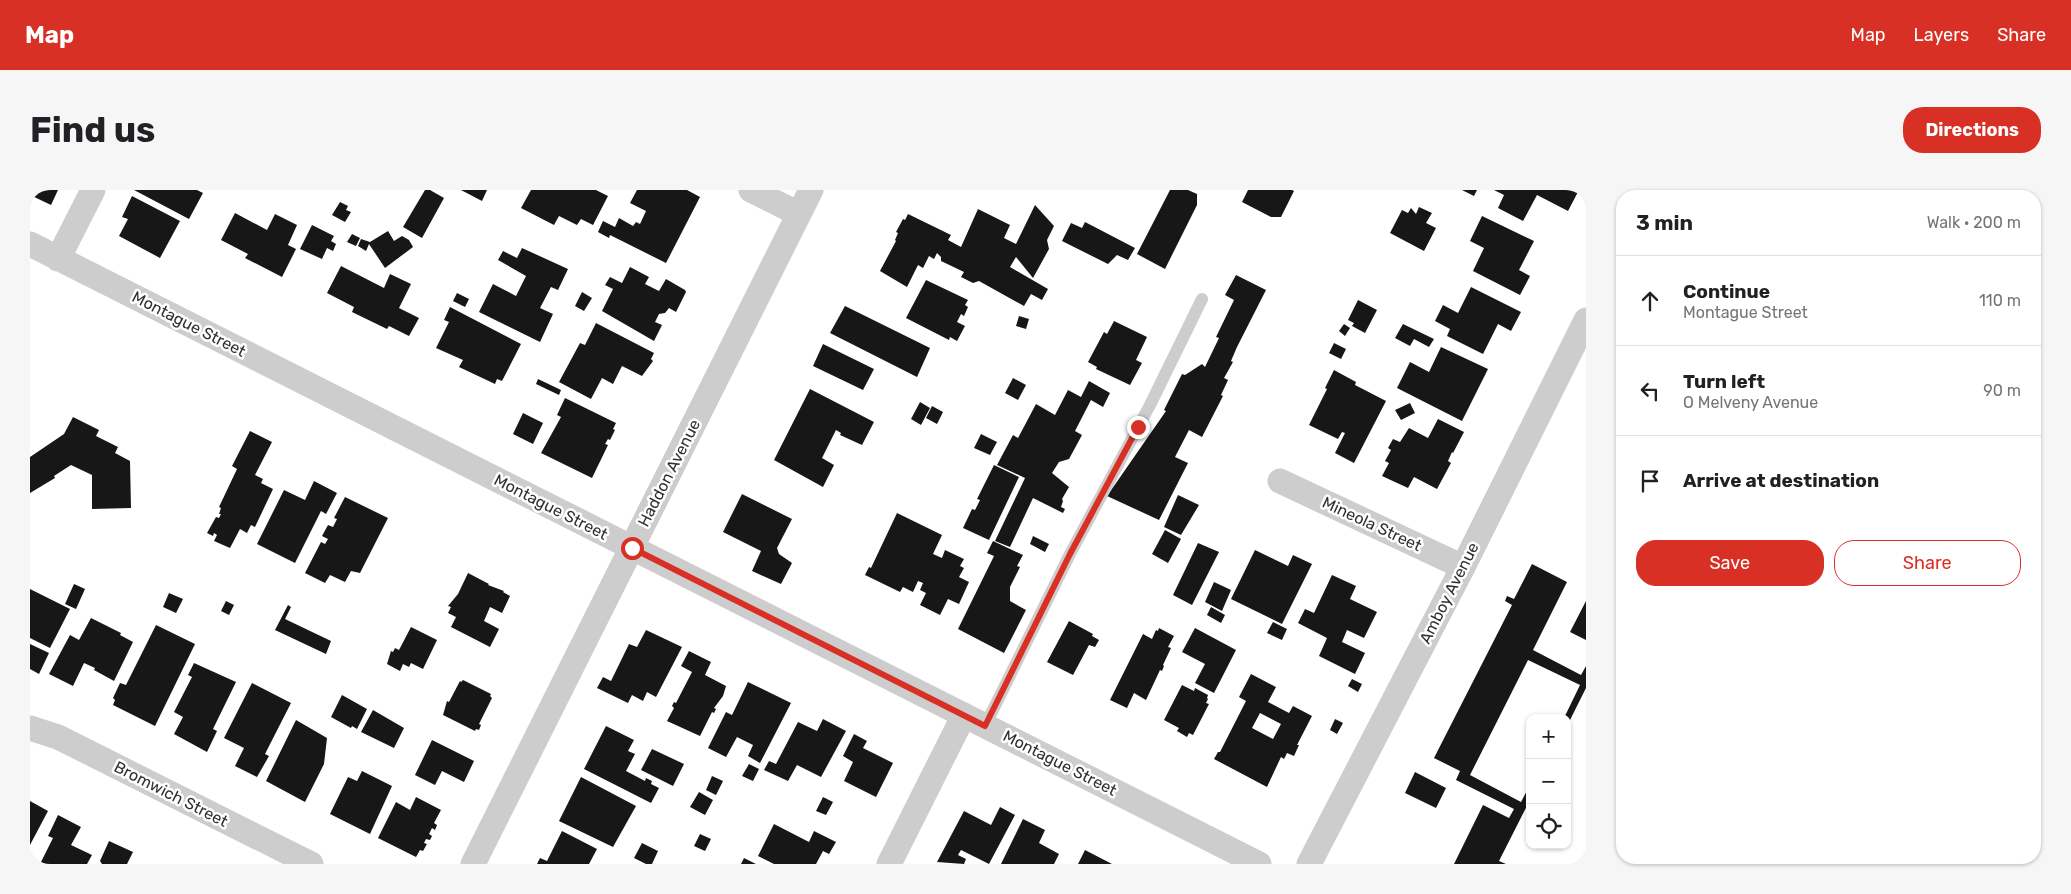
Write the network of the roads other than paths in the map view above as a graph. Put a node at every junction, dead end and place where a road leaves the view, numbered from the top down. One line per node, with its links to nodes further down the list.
1 (93, 190): 6 (street)
2 (751, 190): 4 (street)
3 (811, 190): 4 (street, Haddon Avenue)
4 (798, 214): 10 (street, Haddon Avenue)
5 (30, 244): 6 (street, Montague Street)
6 (58, 258): 10 (street, Montague Street)
7 (1202, 300): 12 (lane)
8 (1586, 320): 11 (street, Amboy Avenue)
9 (1280, 481): 11 (street, Mineola Street)
10 (632, 548): 12 (street, Montague Street); 15 (street, Haddon Avenue)
11 (1464, 567): 18 (street, Amboy Avenue)
12 (975, 720): 16 (street); 17 (street, Montague Street)
13 (30, 728): 14 (street, Bromwich Street)
14 (311, 864)
15 (473, 864)
16 (889, 864)
17 (1259, 864)
18 (1309, 864)

